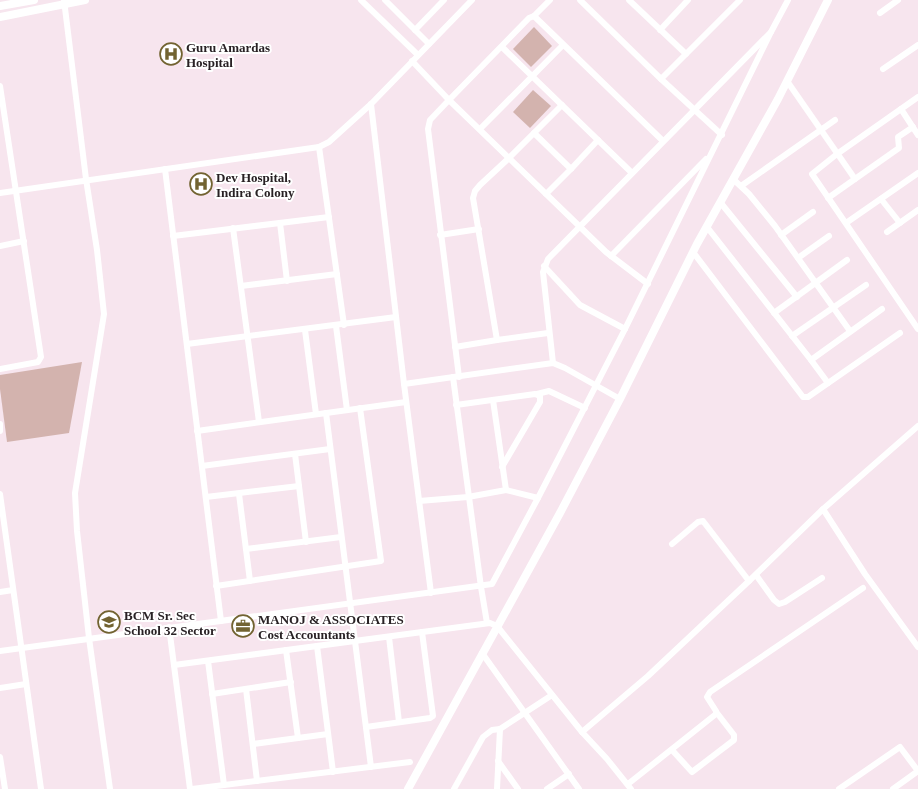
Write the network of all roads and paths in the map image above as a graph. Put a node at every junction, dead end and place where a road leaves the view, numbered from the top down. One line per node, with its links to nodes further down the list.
1 (34, 0): 16 (street)
2 (85, 0): 15 (street)
3 (361, 0): 28 (street)
4 (444, 0): 20 (street)
5 (472, 0): 23 (street)
6 (550, 0): 18 (street)
7 (580, 0): 32 (street)
8 (629, 0): 21 (street)
9 (740, 0): 27 (street)
10 (788, 0): 22 (street)
11 (828, 0): 33 (street)
12 (898, 0): 17 (street)
13 (387, 1): 20 (street)
14 (684, 1): 21 (street)
15 (64, 2): 19 (street); 59 (street)
16 (0, 6)
17 (880, 13)
18 (534, 16): 24 (street); 26 (street)
19 (0, 17)
20 (415, 30): 23 (street)
21 (660, 30): 27 (street)
22 (771, 32): 40 (street); 47 (street)
23 (429, 44): 28 (street)
24 (563, 45): 31 (street); 50 (street)
25 (918, 45): 30 (street)
26 (502, 47): 31 (street); 36 (street)
27 (686, 54): 32 (street)
28 (418, 55): 29 (street)
29 (412, 61): 36 (street); 37 (street)
30 (883, 69)
31 (532, 77): 38 (street); 43 (street)
32 (661, 79): 40 (street)
33 (787, 81): 45 (street); 60 (street)
34 (0, 86): 44 (street)
35 (918, 97): 39 (street)
36 (449, 100): 43 (street); 80 (street)
37 (371, 104): 51 (street); 101 (street)
38 (562, 105): 46 (street); 49 (street)
39 (901, 109): 42 (street); 52 (street)
40 (693, 110): 47 (street); 50 (street)
41 (835, 120): 45 (street)
42 (912, 127): 48 (street); 61 (street)
43 (480, 129): 54 (street)
44 (3, 130): 63 (street)
45 (820, 130): 52 (street); 62 (street)
46 (534, 133): 54 (street); 56 (street)
47 (722, 135): 53 (street)
48 (918, 135)
49 (598, 140): 56 (street); 57 (street)
50 (663, 141): 57 (street)
51 (319, 146): 55 (street); 71 (street)
52 (837, 154): 61 (street); 66 (street)
53 (710, 155): 87 (street); 93 (street)
54 (509, 158): 65 (street); 78 (street)
55 (165, 169): 59 (street); 82 (street)
56 (571, 169): 65 (street)
57 (632, 172): 75 (street)
58 (918, 173): 67 (street)
59 (86, 179): 63 (street); 172 (street)
60 (733, 179): 62 (street); 68 (street)
61 (855, 179): 66 (street)
62 (741, 186): 81 (street)
63 (16, 190): 64 (street); 84 (street)
64 (0, 193)
65 (546, 194): 75 (street)
66 (828, 198): 73 (street)
67 (881, 199): 73 (street); 74 (street)
68 (720, 202): 76 (street); 97 (street)
69 (918, 210): 74 (street)
70 (813, 212): 81 (street)
71 (329, 217): 72 (street); 91 (street)
72 (280, 223): 77 (street); 92 (street)
73 (846, 223): 105 (street)
74 (900, 223): 79 (street)
75 (580, 227): 87 (street); 90 (street)
76 (706, 227): 86 (street); 100 (street)
77 (233, 228): 82 (street); 96 (street)
78 (479, 229): 80 (street); 112 (street)
79 (887, 232)
80 (440, 235): 114 (street)
81 (781, 235): 88 (street)
82 (173, 236): 113 (street)
83 (829, 236): 88 (street)
84 (24, 241): 85 (street); 117 (street)
85 (0, 246)
86 (693, 252): 119 (street); 123 (street)
87 (612, 256): 93 (street)
88 (798, 258): 94 (street)
89 (848, 260): 94 (street)
90 (544, 266): 104 (street); 109 (street)
91 (337, 274): 92 (street); 102 (street)
92 (287, 281): 96 (street)
93 (648, 284): 104 (street)
94 (816, 284): 97 (street); 98 (street)
95 (866, 285): 98 (street)
96 (241, 286): 111 (street)
97 (797, 297): 100 (street)
98 (834, 308): 107 (street); 110 (street)
99 (882, 309): 107 (street)
100 (774, 313): 110 (street)
101 (396, 317): 102 (street); 120 (street)
102 (344, 325): 103 (street)
103 (336, 326): 106 (street); 129 (street)
104 (625, 329): 121 (street)
105 (918, 329)
106 (305, 330): 111 (street); 131 (street)
107 (850, 330): 115 (street)
108 (900, 332): 119 (street)
109 (548, 333): 112 (street); 116 (street)
110 (792, 336): 115 (street)
111 (248, 337): 113 (street); 132 (street)
112 (497, 340): 114 (street)
113 (187, 344): 136 (street)
114 (455, 347): 118 (street)
115 (811, 360): 119 (street)
116 (553, 363): 118 (street); 121 (street)
117 (0, 368)
118 (456, 377): 120 (street); 126 (street)
119 (828, 383)
120 (404, 384): 125 (street)
121 (597, 386): 123 (street); 128 (street)
122 (537, 394): 124 (street); 128 (street); 140 (street)
123 (620, 399): 168 (street)
124 (493, 400): 126 (street); 140 (street)
125 (406, 402): 127 (street); 148 (street)
126 (456, 405): 146 (street)
127 (360, 408): 129 (street); 154 (street)
128 (585, 408): 147 (street)
129 (347, 410): 130 (street)
130 (326, 413): 131 (street); 137 (street)
131 (316, 414): 132 (street)
132 (259, 422): 136 (street)
133 (0, 424): 135 (street)
134 (918, 426): 149 (street)
135 (0, 431)
136 (197, 431): 139 (street)
137 (330, 449): 138 (street); 150 (street)
138 (295, 454): 139 (street); 141 (street)
139 (202, 466): 145 (street)
140 (502, 467): 142 (street)
141 (299, 486): 144 (street); 151 (street)
142 (506, 490): 146 (street); 147 (street)
143 (0, 494): 162 (street)
144 (240, 494): 145 (street); 153 (street)
145 (206, 497): 159 (street)
146 (468, 497): 148 (street); 160 (street)
147 (538, 498): 160 (street)
148 (419, 501): 164 (street)
149 (823, 509): 155 (street); 175 (street)
150 (341, 537): 151 (street); 154 (street)
151 (306, 542): 153 (street)
152 (672, 544): 158 (street)
153 (246, 549): 157 (street)
154 (345, 568): 157 (street); 165 (street)
155 (756, 575): 156 (street); 158 (street)
156 (822, 578)
157 (250, 580): 159 (street)
158 (749, 581): 193 (street)
159 (216, 586): 166 (street)
160 (481, 587): 164 (street); 167 (street)
161 (864, 588): 189 (street)
162 (13, 590): 163 (street); 176 (street)
163 (0, 592)
164 (431, 593): 165 (street)
165 (350, 604): 166 (street); 173 (street)
166 (221, 621): 169 (street)
167 (487, 623): 168 (street); 170 (street)
168 (497, 626): 179 (street); 187 (street)
169 (169, 627): 172 (street); 181 (street)
170 (422, 632): 171 (street); 190 (street)
171 (389, 637): 173 (street); 190 (street)
172 (89, 638): 176 (street); 211 (street)
173 (355, 641): 174 (street); 191 (street)
174 (318, 646): 178 (street); 194 (street)
175 (918, 647)
176 (21, 648): 177 (street); 183 (street)
177 (0, 650)
178 (286, 650): 180 (street); 182 (street)
179 (482, 653): 188 (street); 208 (street)
180 (208, 661): 181 (street); 186 (street)
181 (174, 665): 212 (street)
182 (291, 682): 185 (street); 195 (street)
183 (26, 684): 184 (street); 210 (street)
184 (0, 688)
185 (246, 689): 186 (street); 196 (street)
186 (212, 694): 206 (street)
187 (552, 695): 188 (street); 193 (street)
188 (525, 713): 192 (street); 204 (street)
189 (717, 713): 197 (street); 197 (street)
190 (399, 722): 191 (street)
191 (366, 727): 201 (street)
192 (500, 729): 199 (street); 213 (street)
193 (582, 732): 207 (street)
194 (328, 734): 195 (street); 203 (street)
195 (298, 738): 196 (street)
196 (253, 744): 205 (street)
197 (672, 750): 207 (street)
198 (0, 757): 209 (street)
199 (498, 761): 214 (street); 215 (street)
200 (410, 762): 201 (street)
201 (371, 767): 203 (street)
202 (918, 771): 218 (street); 219 (street)
203 (332, 772): 205 (street)
204 (569, 774): 216 (street); 217 (street)
205 (257, 781): 206 (street)
206 (224, 785): 212 (street)
207 (630, 787)
208 (410, 788)
209 (5, 789)
210 (41, 789)
211 (110, 789)
212 (191, 789)
213 (455, 789)
214 (497, 789)
215 (518, 789)
216 (547, 789)
217 (579, 789)
218 (839, 789)
219 (893, 789)

